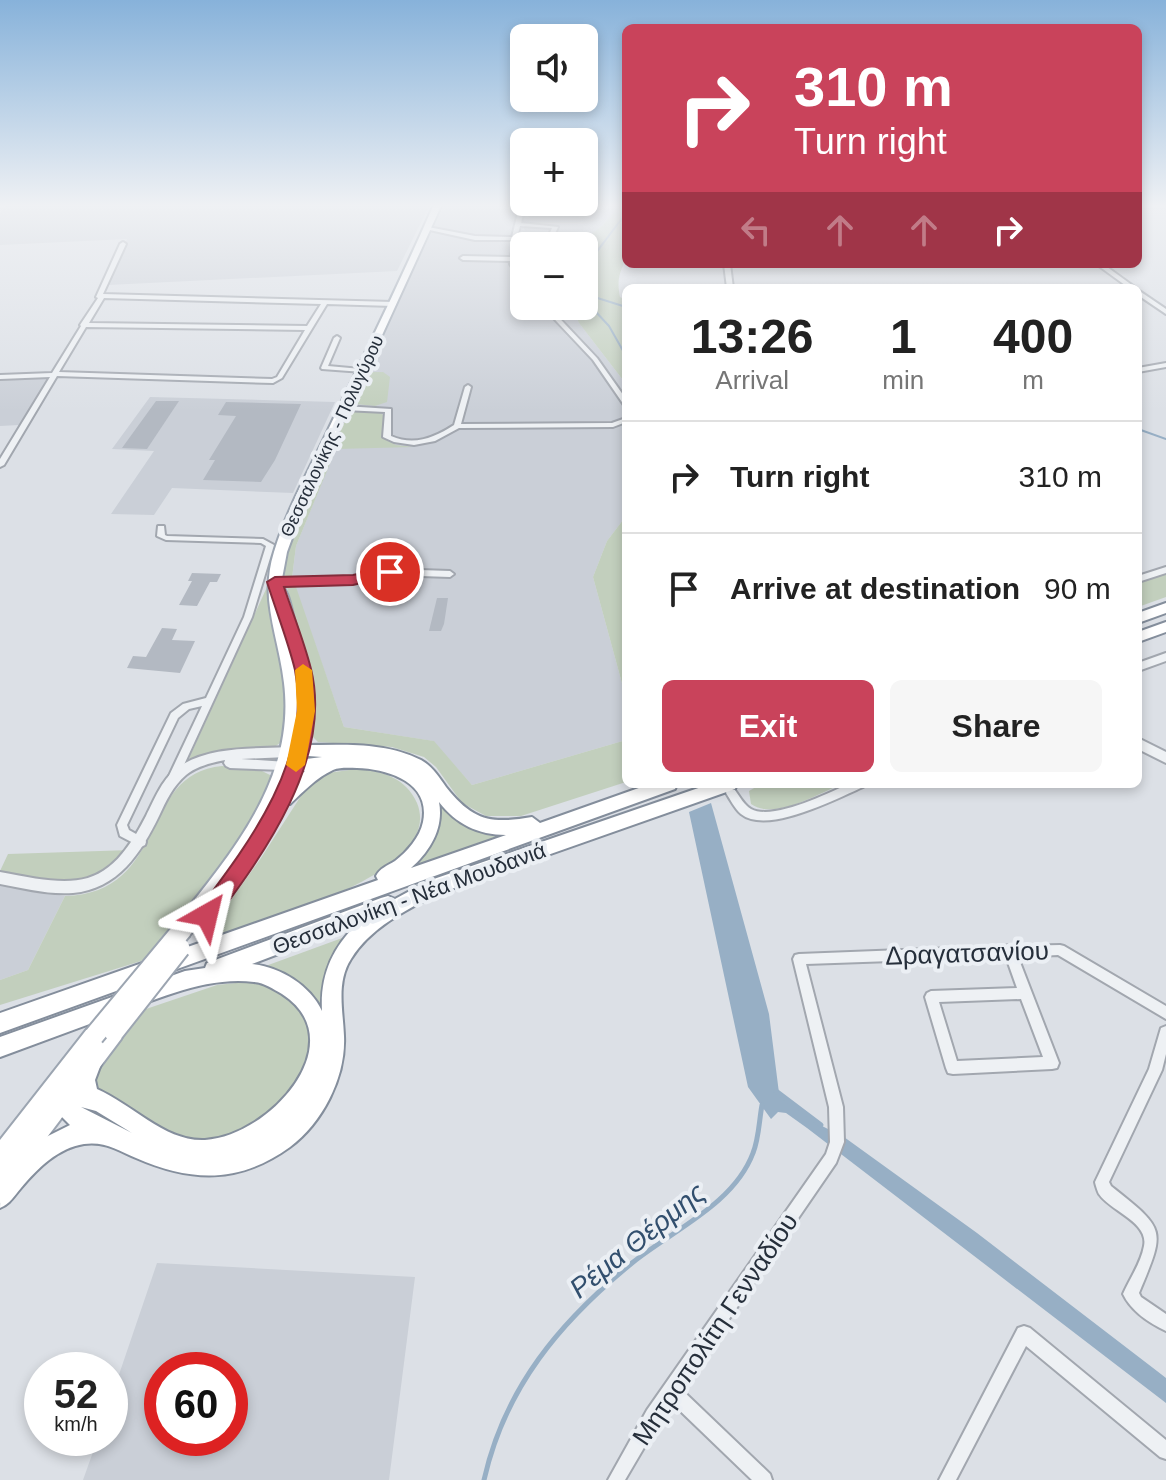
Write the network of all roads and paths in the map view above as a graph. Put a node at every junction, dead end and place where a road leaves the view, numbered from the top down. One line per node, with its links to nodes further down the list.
1 (110, 273): 4 (street)
2 (407, 273): 6 (main road, Θεσσαλονίκης - Πολυγύρου)
3 (1142, 295): 7 (street)
4 (99, 297): 5 (street); 9 (street)
5 (325, 302): 6 (street); 10 (street)
6 (393, 304): 14 (main road, Θεσσαλονίκης - Πολυγύρου)
7 (1166, 312)
8 (558, 320): 18 (street)
9 (83, 325): 10 (street); 15 (street)
10 (308, 328): 15 (street)
11 (337, 338): 14 (street)
12 (1166, 365): 13 (street)
13 (1142, 369)
14 (361, 371): 19 (main road, Θεσσαλονίκης - Πολυγύρου)
15 (53, 375): 16 (street); 22 (street)
16 (0, 377)
17 (468, 387): 21 (street)
18 (622, 398)
19 (344, 408): 21 (street); 27 (main road, Θεσσαλονίκης - Πολυγύρου)
20 (622, 422): 21 (street)
21 (457, 426)
22 (0, 465)
23 (161, 528): 34 (street)
24 (1166, 570): 26 (street)
25 (450, 574): 27 (street)
26 (1142, 578)
27 (275, 582): 36 (main road, Θεσσαλονίκης - Πολυγύρου)
28 (1166, 608): 29 (main road)
29 (1142, 617)
30 (1166, 627): 31 (main road)
31 (1142, 636)
32 (1166, 657): 33 (street)
33 (1142, 666)
34 (210, 700): 39 (street); 45 (street)
35 (1142, 745): 37 (street)
36 (292, 758): 38 (main road); 39 (street); 43 (main road, Θεσσαλονίκης - Πολυγύρου); 44 (main road); 49 (main road, Θεσσαλονίκης - Πολυγύρου)
37 (1166, 758)
38 (334, 764): 43 (main road); 48 (main road)
39 (171, 782): 45 (street)
40 (658, 788): 44 (main road, Θεσσαλονίκη - Νέα Μουδανιά)
41 (726, 788): 42 (street); 47 (main road, Θεσσαλονίκη - Νέα Μουδανιά)
42 (850, 788)
43 (284, 799): 49 (main road, Θεσσαλονίκης - Πολυγύρου)
44 (611, 805): 48 (main road, Θεσσαλονίκη - Νέα Μουδανιά)
45 (141, 842): 46 (street)
46 (0, 878)
47 (434, 887): 51 (main road, Θεσσαλονίκη - Νέα Μουδανιά); 61 (main road)
48 (328, 905): 54 (main road, Θεσσαλονίκη - Νέα Μουδανιά)
49 (186, 932): 56 (main road, Θεσσαλονίκης - Πολυγύρου, bridge)
50 (1009, 950): 52 (street); 53 (street, Δραγατσανίου); 63 (street, Δραγατσανίου)
51 (177, 983): 57 (main road, Θεσσαλονίκη - Νέα Μουδανιά); 59 (main road)
52 (1025, 993): 52 (street)
53 (1166, 1013)
54 (0, 1023)
55 (1166, 1032): 65 (street)
56 (94, 1046): 58 (main road); 59 (main road); 60 (main road, Θεσσαλονίκης - Πολυγύρου)
57 (0, 1047)
58 (64, 1095): 59 (main road); 60 (main road); 61 (main road); 64 (main road)
59 (88, 1097)
60 (35, 1110): 62 (main road, Θεσσαλονίκης - Πολυγύρου)
61 (113, 1133): 64 (main road)
62 (0, 1158)
63 (831, 1158): 66 (street, Μητροπολίτη Γενναδίου)
64 (0, 1194)
65 (1166, 1323)
66 (671, 1391): 68 (street, Μητροπολίτη Γενναδίου); 69 (street)
67 (1166, 1451): 70 (street)
68 (616, 1480)
69 (764, 1480)
70 (947, 1480)

